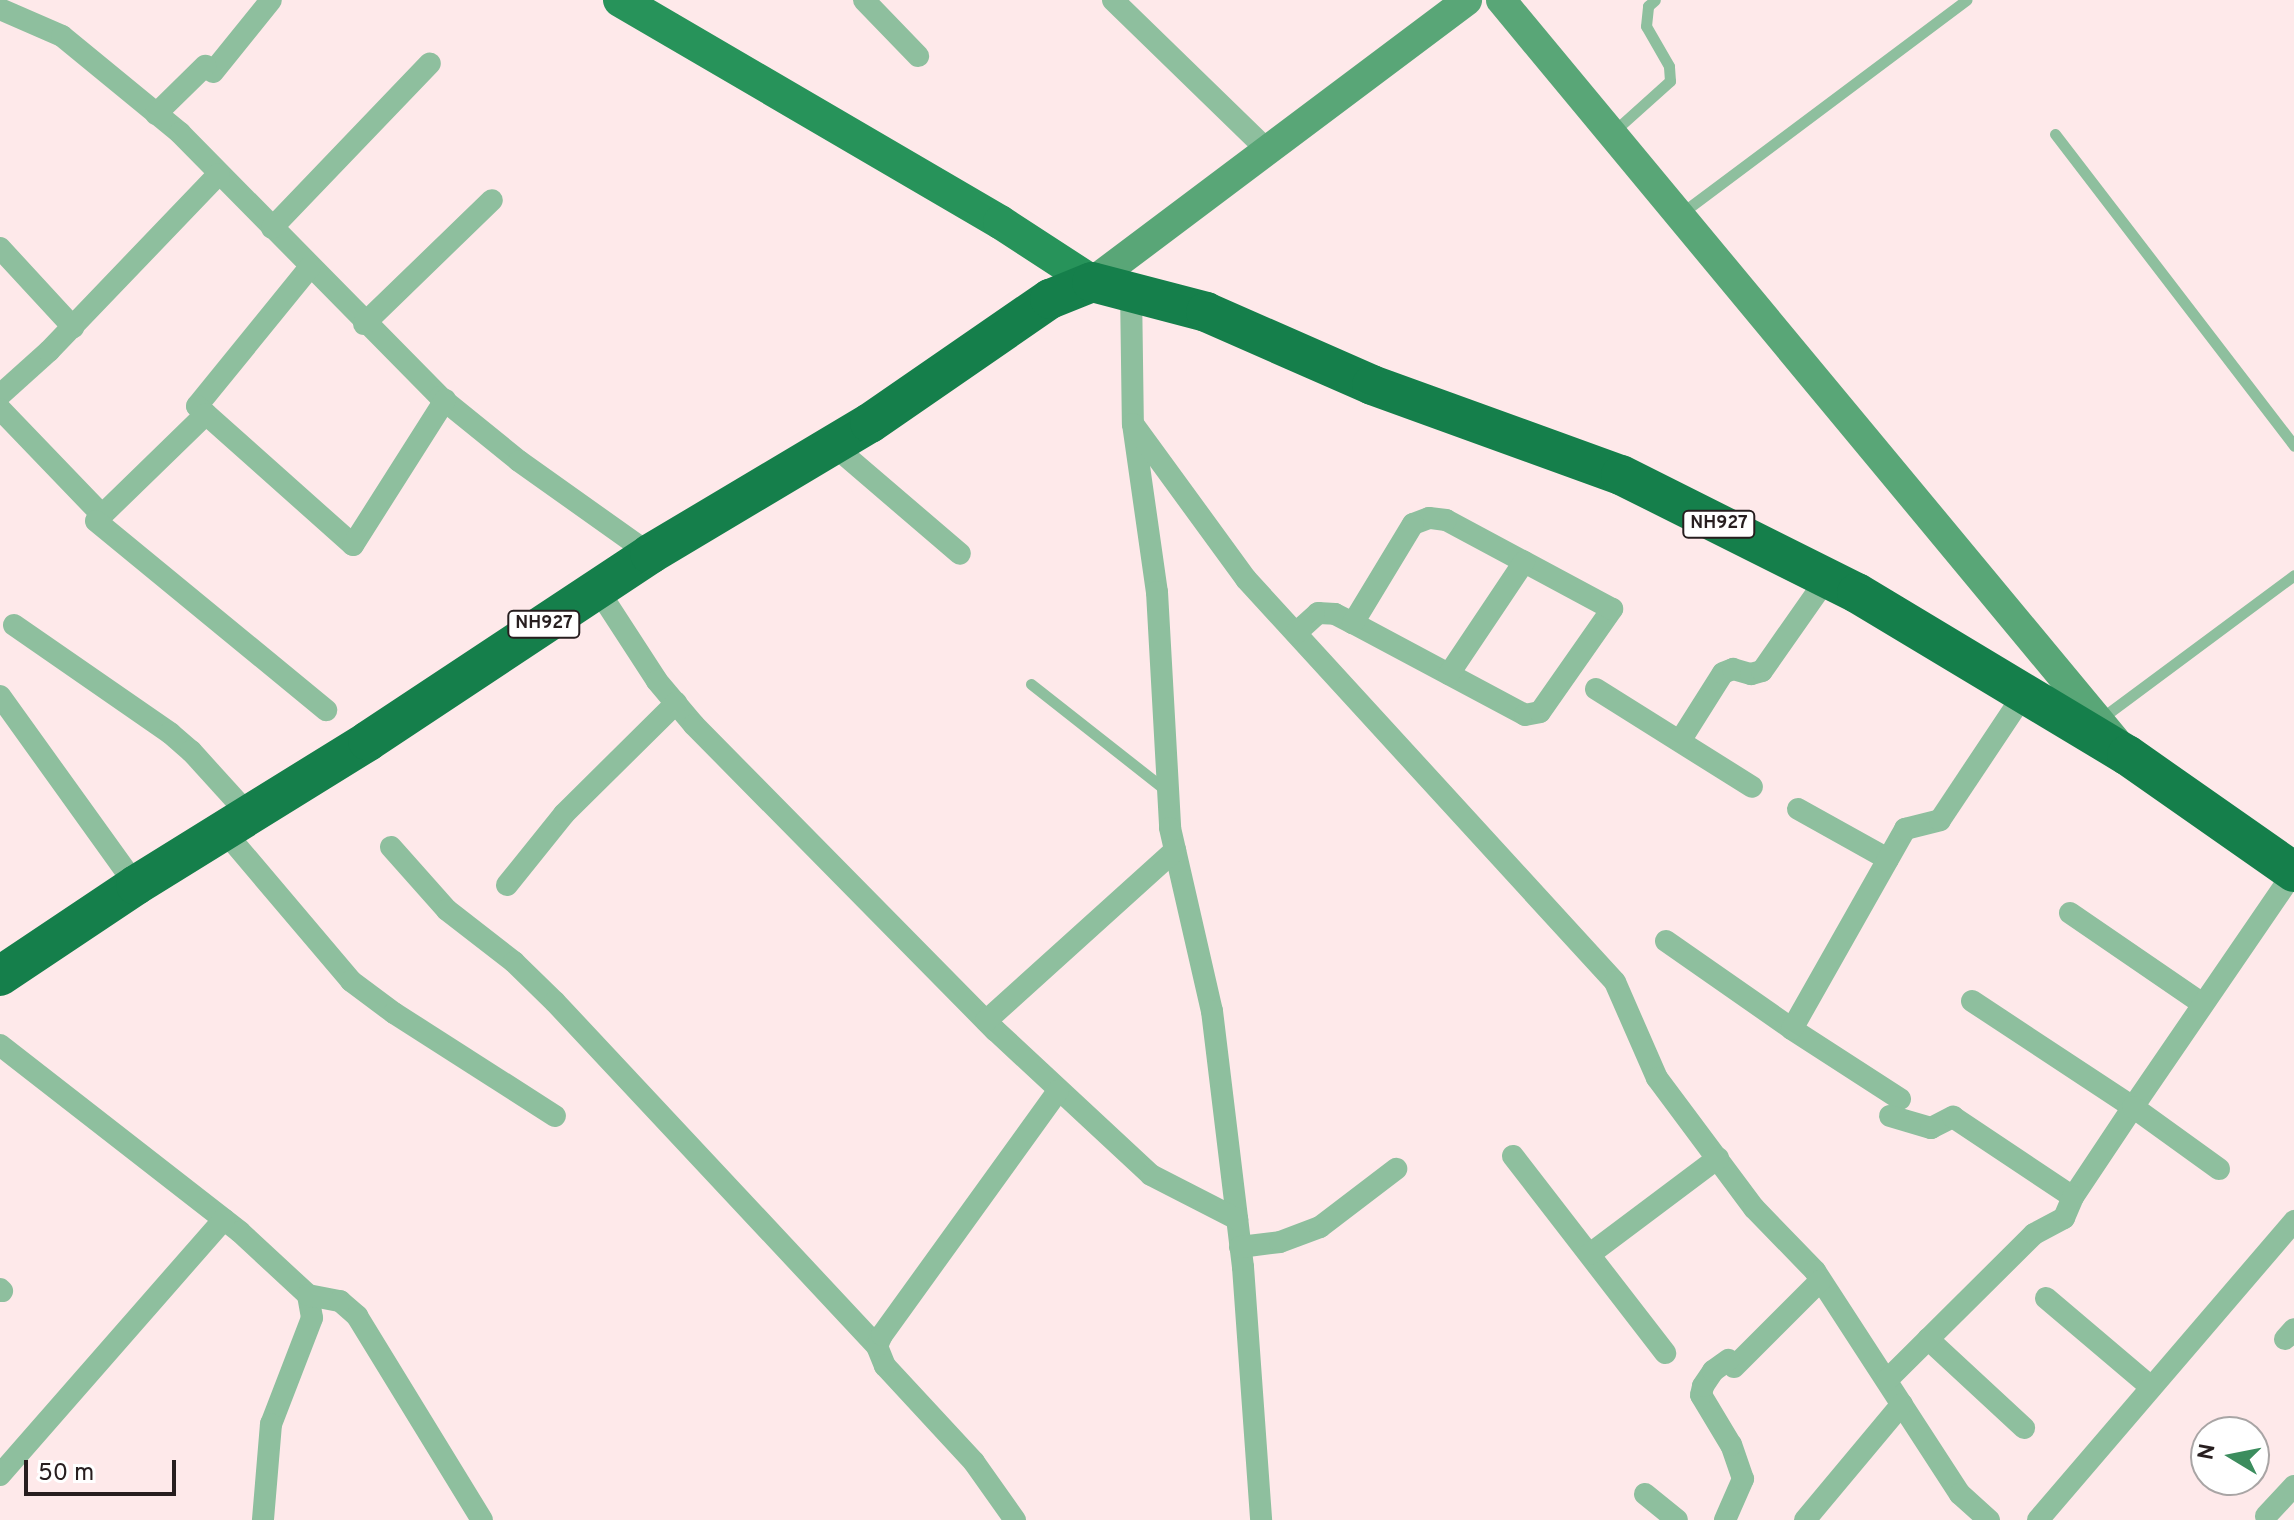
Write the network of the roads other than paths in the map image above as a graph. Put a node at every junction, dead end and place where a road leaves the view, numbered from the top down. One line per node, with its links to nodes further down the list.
1 (271, 0): 12 (street)
2 (620, 0): 22 (main road)
3 (864, 0): 10 (street)
4 (1113, 0): 15 (street)
5 (1467, 0): 15 (main road)
6 (1501, 0): 13 (main road)
7 (1655, 0): 13 (lane)
8 (1966, 0): 18 (lane)
9 (0, 9): 12 (street)
10 (918, 56)
11 (430, 63): 19 (street)
12 (156, 114): 16 (street)
13 (1611, 133): 18 (main road)
14 (2055, 134): 32 (lane)
15 (1265, 148): 22 (main road)
16 (219, 174): 19 (street); 25 (street)
17 (492, 200): 24 (street)
18 (1679, 215): 50 (main road)
19 (272, 228): 21 (street)
20 (0, 248): 25 (street)
21 (310, 267): 24 (street); 29 (street)
22 (1092, 282): 23 (highway, NH927); 31 (highway, NH927)
23 (1131, 289): 30 (street); 38 (highway, NH927)
24 (364, 324): 27 (street)
25 (73, 327): 26 (street)
26 (0, 395)
27 (445, 400): 29 (street); 34 (street)
28 (0, 409): 33 (street)
29 (206, 414): 33 (street)
30 (1133, 424): 42 (street); 54 (street)
31 (833, 445): 34 (highway, NH927); 35 (street)
32 (2294, 446)
33 (102, 515): 49 (street)
34 (650, 554): 39 (highway, NH927)
35 (960, 554)
36 (1524, 562): 40 (street); 43 (street); 43 (street)
37 (2294, 575): 50 (lane)
38 (1827, 578): 46 (highway, NH927); 51 (street)
39 (598, 590): 48 (street); 56 (highway, NH927)
40 (1353, 623): 42 (street); 43 (street)
41 (14, 625): 56 (street)
42 (1296, 633): 75 (street)
43 (1449, 674)
44 (1031, 684): 54 (lane)
45 (1596, 689): 51 (street)
46 (2024, 694): 52 (highway, NH927); 59 (street)
47 (0, 696): 61 (street)
48 (676, 703): 62 (street); 68 (street)
49 (326, 710)
50 (2098, 721): 52 (main road)
51 (1680, 741): 53 (street)
52 (2127, 755): 60 (highway, NH927)
53 (1752, 787)
54 (1168, 792): 58 (street)
55 (1798, 809): 59 (street)
56 (236, 823): 61 (highway, NH927); 73 (street)
57 (391, 847): 88 (street)
58 (1175, 850): 68 (street); 80 (street)
59 (1888, 859): 69 (street)
60 (2294, 872): 67 (street)
61 (136, 885): 65 (highway, NH927)
62 (507, 885)
63 (2070, 913): 67 (street)
64 (1666, 941): 69 (street)
65 (0, 976)
66 (1972, 1001): 72 (street)
67 (2203, 1004): 72 (street)
68 (986, 1021): 71 (street)
69 (1792, 1029): 78 (street)
70 (0, 1045): 79 (street)
71 (1058, 1091): 80 (street); 88 (street)
72 (2133, 1107): 77 (street); 78 (street)
73 (555, 1116)
74 (1513, 1156): 83 (street)
75 (1718, 1158): 83 (street); 84 (street)
76 (1396, 1169): 82 (street)
77 (2219, 1169)
78 (2073, 1197): 87 (street)
79 (224, 1219): 85 (street); 94 (street)
80 (1237, 1219): 82 (street)
81 (2294, 1221): 91 (street)
82 (1240, 1247): 101 (street)
83 (1590, 1254): 89 (street)
84 (1820, 1281): 90 (street); 103 (street)
85 (308, 1295): 98 (street); 99 (street)
86 (2046, 1298): 91 (street)
87 (1928, 1339): 90 (street); 93 (street)
88 (877, 1346): 100 (street)
89 (1665, 1353)
90 (1887, 1380): 92 (street)
91 (2151, 1387): 106 (street)
92 (1902, 1404): 104 (street); 105 (street)
93 (2024, 1428)
94 (0, 1475)
95 (2294, 1486): 97 (street)
96 (1645, 1494): 102 (street)
97 (2266, 1516)
98 (263, 1520)
99 (482, 1520)
100 (1015, 1520)
101 (1261, 1520)
102 (1677, 1520)
103 (1725, 1520)
104 (1805, 1520)
105 (1989, 1520)
106 (2038, 1520)

